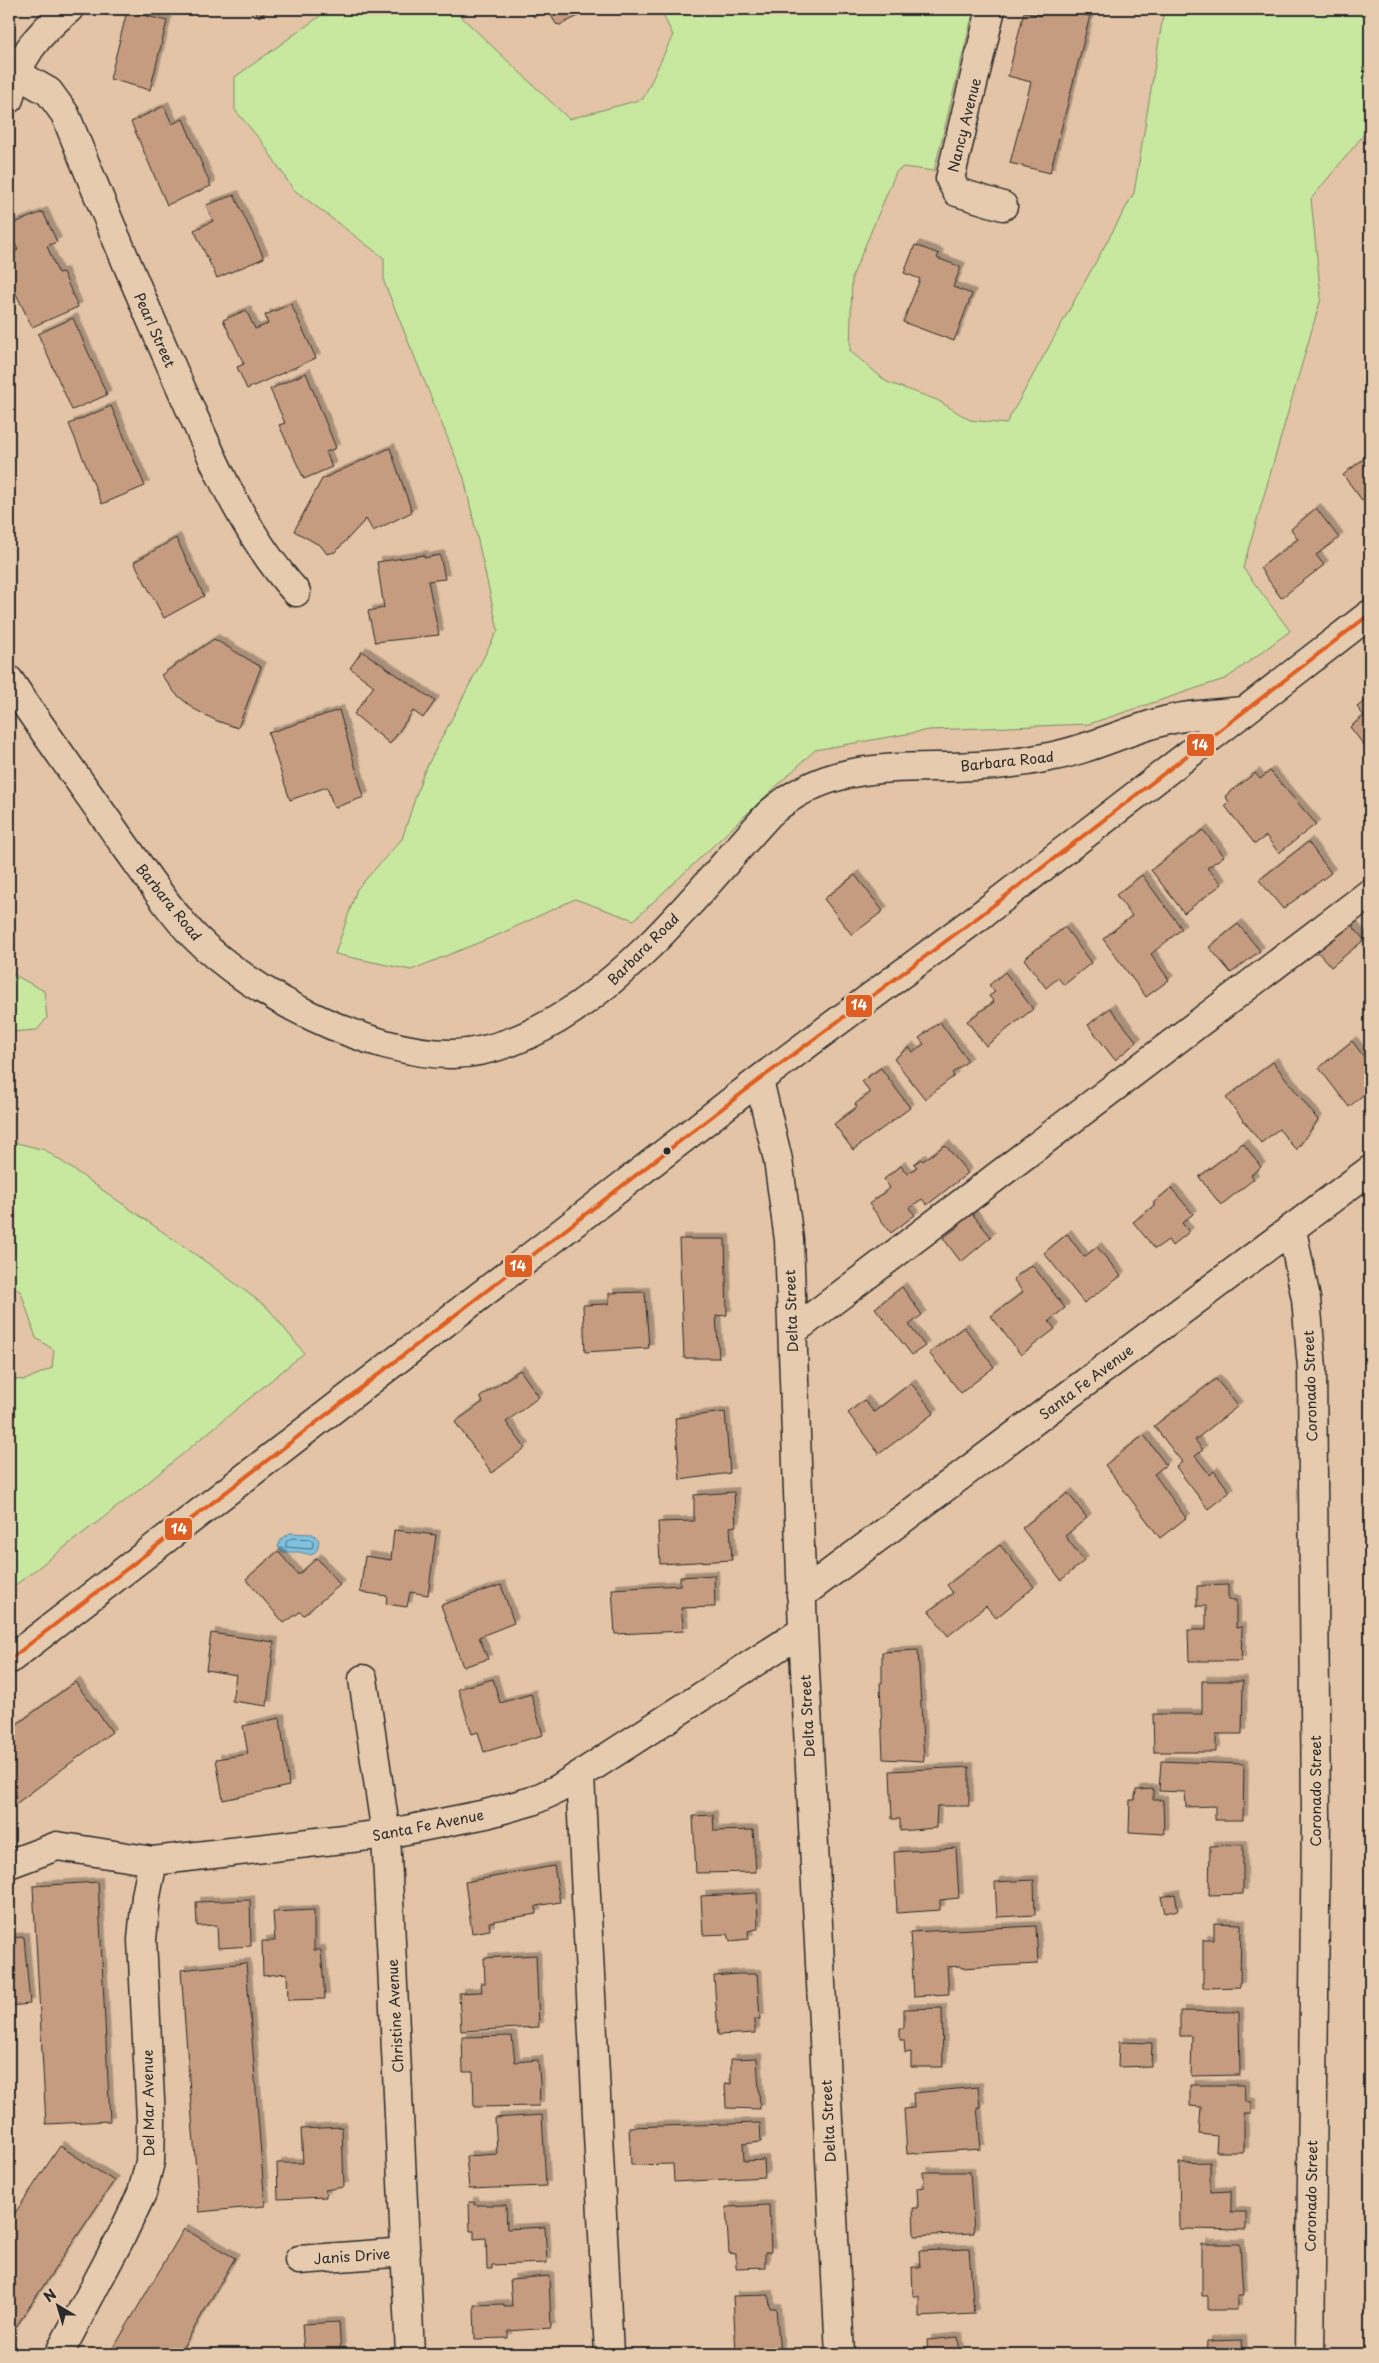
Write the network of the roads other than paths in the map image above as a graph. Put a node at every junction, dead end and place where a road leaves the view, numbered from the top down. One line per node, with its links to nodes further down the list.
1 (69, 9): 3 (street)
2 (991, 9): 5 (street, Nancy Avenue)
3 (13, 70): 4 (street); 6 (street, Pearl Street)
4 (9, 99)
5 (1003, 206)
6 (296, 592)
7 (1370, 614): 9 (street)
8 (9, 680): 9 (street, Barbara Road)
9 (1244, 711): 11 (street)
10 (1370, 892): 14 (street)
11 (760, 1080): 14 (street, Delta Street); 17 (street)
12 (1370, 1170): 13 (street, Santa Fe Avenue)
13 (1292, 1230): 15 (street, Santa Fe Avenue); 29 (street, Coronado Street)
14 (792, 1332): 15 (street, Delta Street)
15 (802, 1595): 16 (street, Delta Street)
16 (803, 1631): 19 (street, Santa Fe Avenue); 28 (street, Delta Street)
17 (9, 1660)
18 (363, 1679): 20 (street, Christine Avenue)
19 (580, 1776): 20 (street, Santa Fe Avenue); 27 (street)
20 (386, 1834): 21 (street, Santa Fe Avenue); 23 (street, Christine Avenue)
21 (153, 1862): 22 (street, Santa Fe Avenue); 25 (street, Del Mar Avenue)
22 (9, 1864)
23 (406, 2252): 24 (street, Janis Drive); 26 (street, Christine Avenue)
24 (299, 2260)
25 (59, 2354)
26 (410, 2354)
27 (609, 2354)
28 (840, 2354)
29 (1310, 2354)

